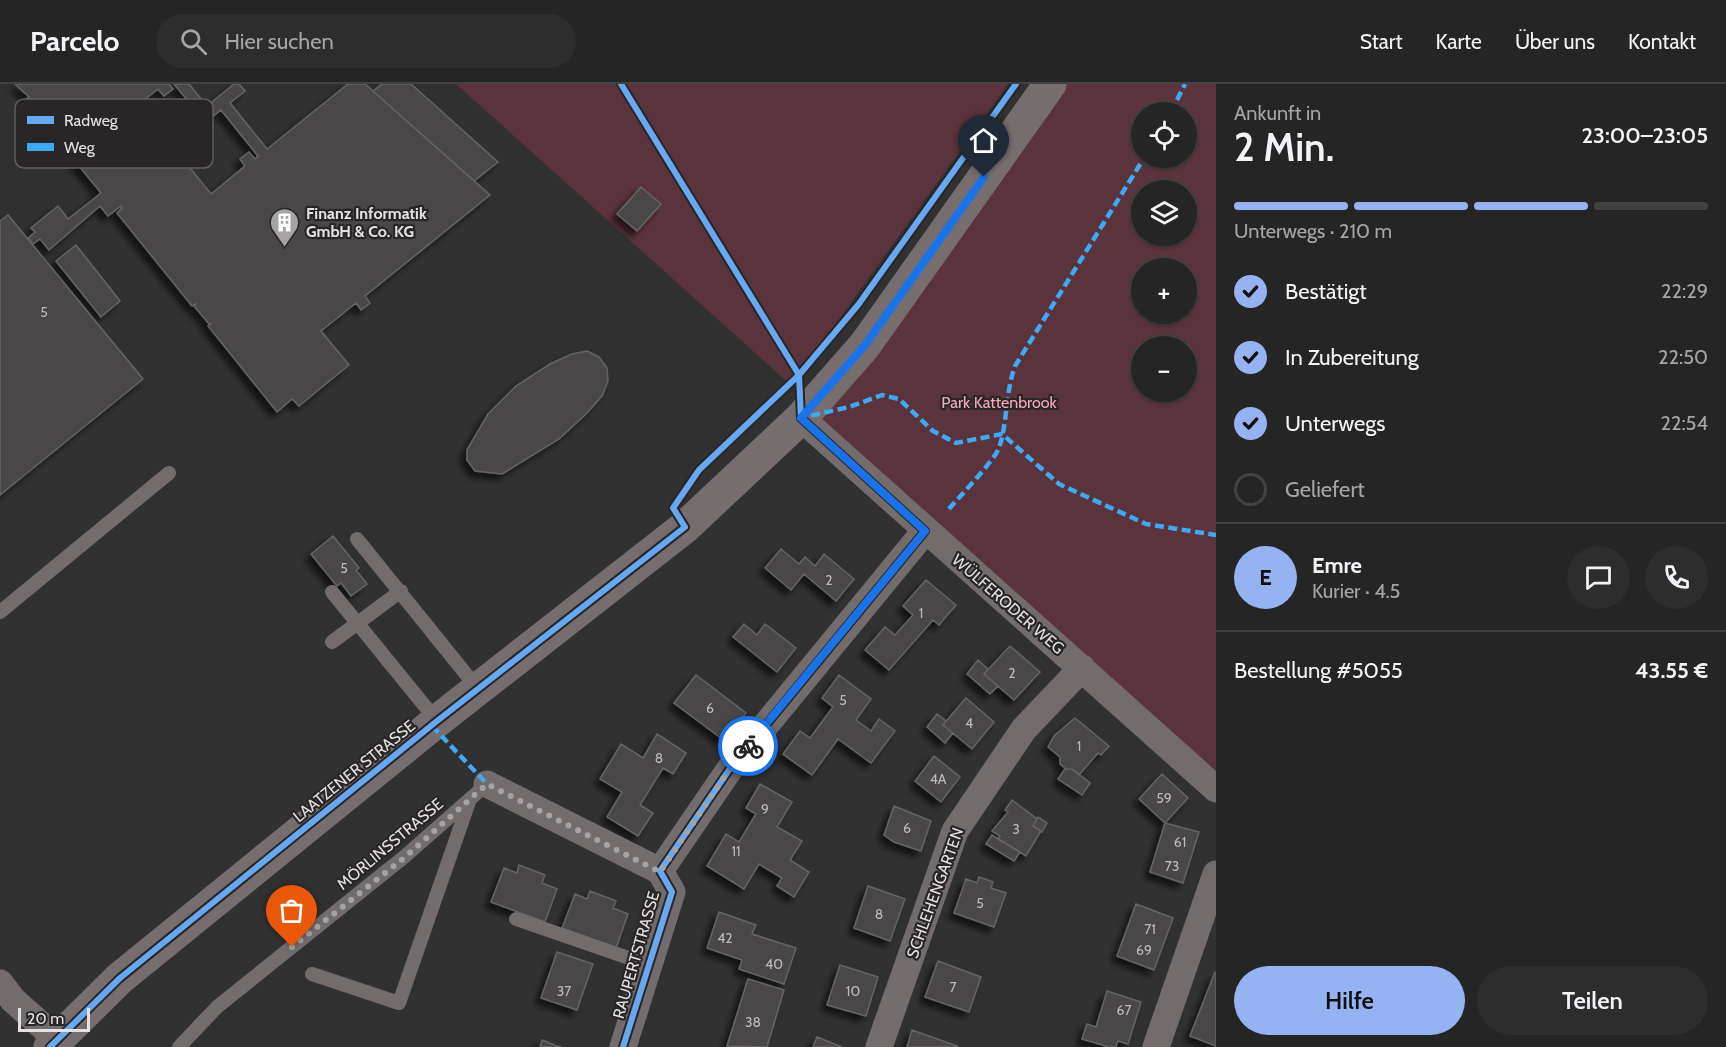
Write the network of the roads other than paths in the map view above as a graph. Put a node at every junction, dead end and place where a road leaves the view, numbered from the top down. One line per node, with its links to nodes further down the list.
1 (1050, 84): 2 (main road, LAATZENER STRASSE)
2 (801, 418): 4 (street, WÜLFERODER WEG); 12 (main road, LAATZENER STRASSE)
3 (169, 473): 8 (lane)
4 (925, 531): 11 (street, WÜLFERODER WEG); 16 (street)
5 (357, 539): 6 (lane)
6 (401, 591): 9 (lane); 12 (lane)
7 (332, 592): 9 (lane)
8 (0, 612)
9 (358, 623): 10 (lane); 13 (lane)
10 (332, 642)
11 (1082, 668): 14 (street, WÜLFERODER WEG); 25 (street, SCHLEHENGARTEN)
12 (478, 689): 13 (main road, LAATZENER STRASSE)
13 (437, 722): 22 (main road, LAATZENER STRASSE)
14 (1216, 789)
15 (479, 791): 16 (street, RAUPERTSTRASSE); 20 (lane); 23 (lane, MÖRLINSSTRASSE)
16 (660, 872): 19 (street, RAUPERTSTRASSE)
17 (1216, 874): 26 (street)
18 (516, 919): 19 (lane)
19 (648, 965): 24 (street, RAUPERTSTRASSE)
20 (312, 974)
21 (0, 983): 22 (street)
22 (53, 1043)
23 (179, 1047)
24 (622, 1047)
25 (879, 1047)
26 (1156, 1047)

